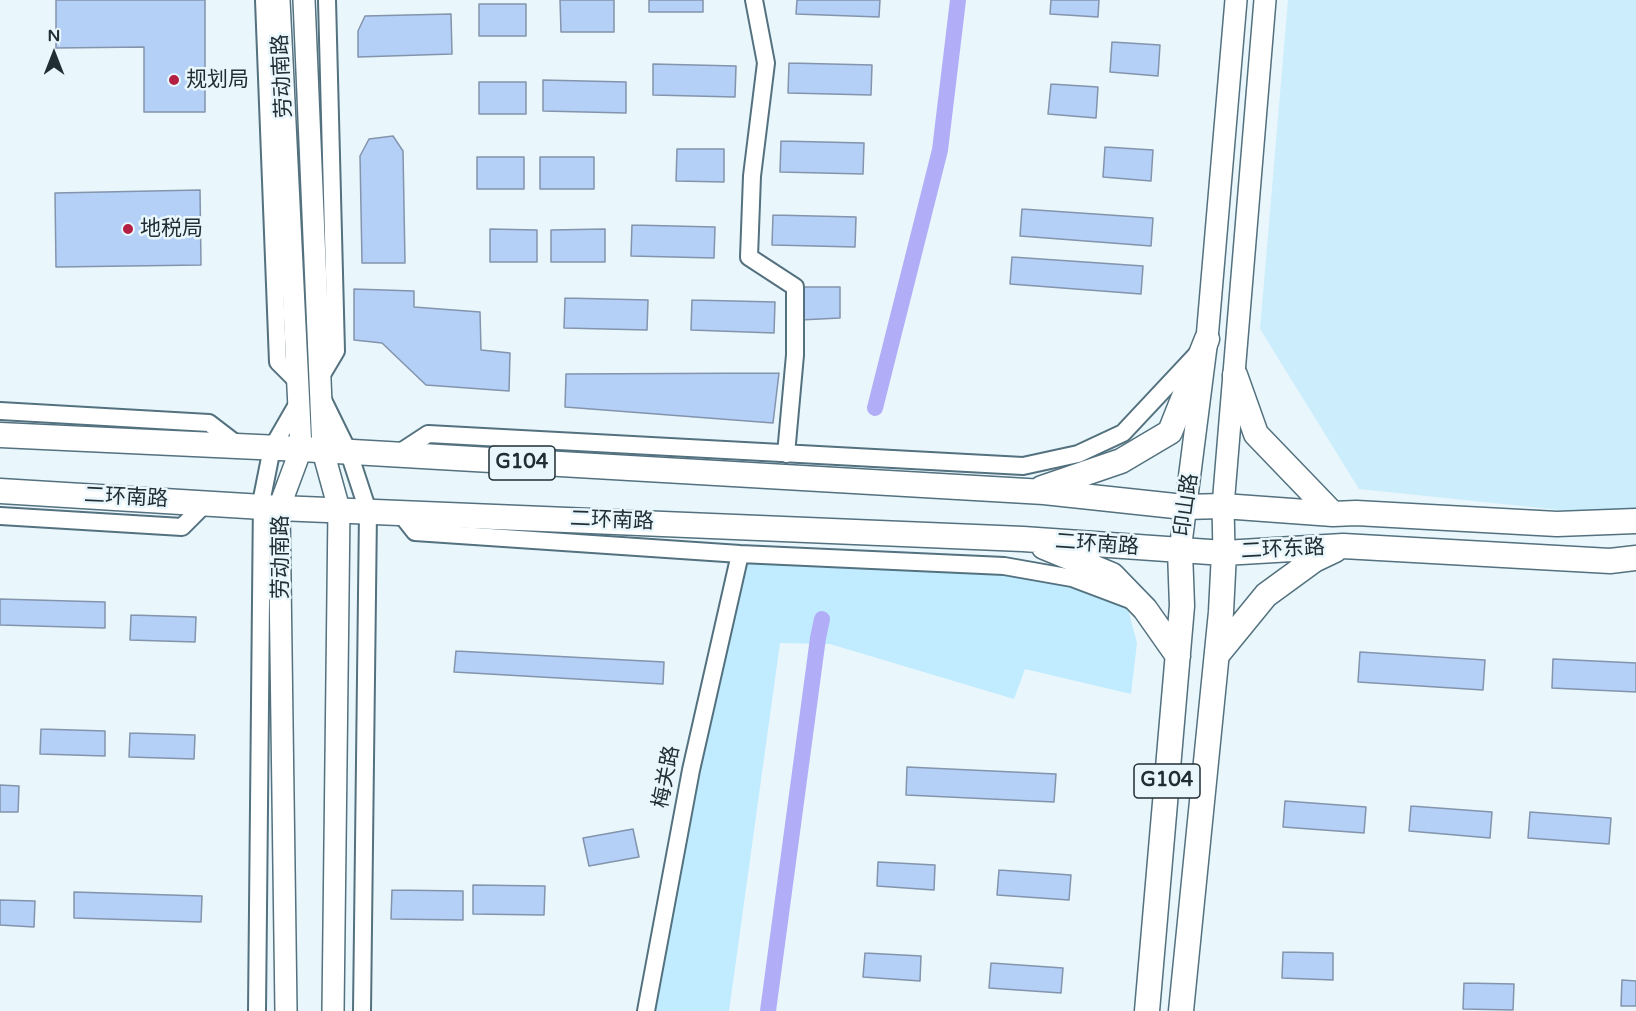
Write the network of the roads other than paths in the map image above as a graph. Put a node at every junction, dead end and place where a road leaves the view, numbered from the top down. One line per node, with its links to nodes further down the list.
1 (264, 0): 11 (street)
2 (279, 0): 11 (main road, 劳动南路)
3 (304, 0): 10 (main road, 劳动南路)
4 (327, 0): 10 (street)
5 (754, 0): 18 (street)
6 (1236, 0): 8 (main road, 印山路)
7 (1265, 0): 9 (main road, 印山路)
8 (1205, 343): 18 (street); 21 (highway); 25 (main road, 印山路)
9 (1235, 375): 23 (main road, 印山路); 29 (highway)
10 (321, 388): 16 (main road, 劳动南路); 17 (street)
11 (298, 392): 15 (street); 16 (main road, 劳动南路)
12 (0, 411): 14 (street)
13 (0, 435): 14 (highway, G104)
14 (240, 446): 15 (highway, G104)
15 (272, 448): 16 (highway, G104); 24 (street)
16 (312, 450): 17 (highway, G104); 24 (main road, 劳动南路); 26 (main road, 劳动南路)
17 (349, 453): 19 (highway, G104); 27 (street)
18 (786, 454): 19 (street)
19 (396, 455): 21 (highway, G104)
20 (0, 491): 22 (highway, 二环南路)
21 (1034, 491): 25 (highway, G104)
22 (206, 503): 24 (highway, 二环南路); 30 (street)
23 (1222, 506): 25 (highway, G104); 29 (highway, 二环东路 / G104); 35 (main road, 印山路)
24 (271, 507): 26 (highway, 二环南路); 41 (street); 42 (main road, 劳动南路)
25 (1184, 507): 34 (main road, 印山路)
26 (339, 509): 27 (highway, 二环南路); 43 (main road, 劳动南路)
27 (368, 511): 28 (highway, 二环南路); 44 (street)
28 (400, 513): 32 (highway, 二环南路); 36 (street)
29 (1333, 514): 31 (highway, G104)
30 (0, 516)
31 (1636, 521)
32 (1023, 539): 34 (highway, 二环南路); 38 (highway)
33 (1343, 546): 35 (highway, 二环东路); 37 (highway); 39 (highway)
34 (1180, 551): 35 (highway, 二环南路); 40 (highway, 印山路 / G104)
35 (1224, 553): 39 (highway, 印山路 / G104)
36 (740, 554): 38 (street); 45 (street, 梅关路)
37 (1636, 558)
38 (1139, 604): 40 (highway)
39 (1217, 655): 47 (highway, 印山路 / G104)
40 (1178, 656): 46 (highway, 印山路 / G104)
41 (256, 1011)
42 (286, 1011)
43 (333, 1011)
44 (362, 1011)
45 (646, 1011)
46 (1147, 1011)
47 (1181, 1011)

